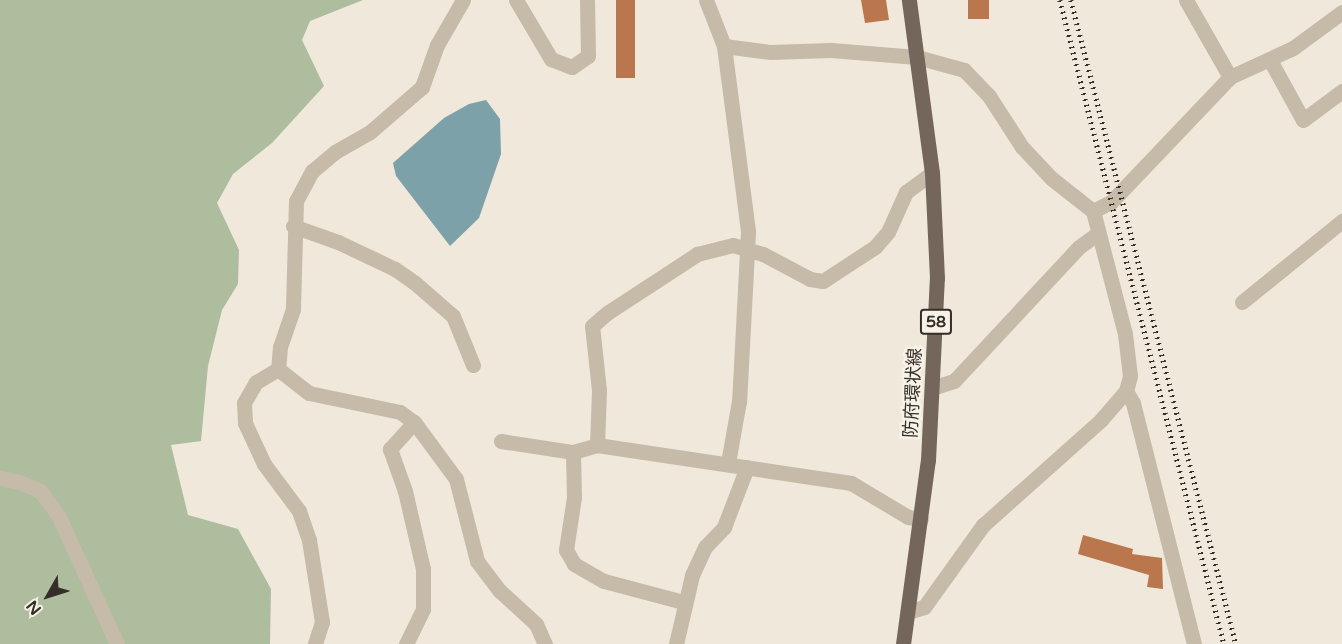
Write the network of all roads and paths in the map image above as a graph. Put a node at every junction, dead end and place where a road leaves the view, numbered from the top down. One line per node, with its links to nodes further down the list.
1 (463, 0): 16 (street)
2 (516, 0): 3 (street)
3 (587, 0)
4 (706, 0): 8 (street)
5 (909, 0): 9 (main road, 防府環状線 / 58)
6 (1186, 0): 11 (street)
7 (1342, 12): 10 (street)
8 (724, 46): 9 (street); 18 (street)
9 (917, 57): 13 (main road, 防府環状線 / 58); 14 (street)
10 (1270, 60): 11 (street); 12 (street)
11 (1230, 77): 14 (street)
12 (1342, 91)
13 (932, 173): 18 (street); 22 (main road, 防府環状線 / 58)
14 (1093, 211): 17 (street)
15 (1342, 221): 19 (street)
16 (293, 226): 20 (street); 21 (street)
17 (1098, 233): 22 (street); 23 (street)
18 (748, 249): 26 (street); 28 (street)
19 (1242, 302)
20 (473, 365)
21 (278, 369): 24 (street); 35 (street)
22 (934, 387): 31 (main road, 防府環状線 / 58)
23 (1125, 391): 33 (street); 40 (street)
24 (414, 422): 36 (street); 37 (street)
25 (501, 441): 27 (street)
26 (597, 445): 27 (street); 28 (street)
27 (573, 452): 32 (street)
28 (728, 463): 29 (street)
29 (747, 467): 31 (street); 32 (street)
30 (0, 478): 34 (street)
31 (921, 519): 33 (main road, 防府環状線 / 58)
32 (683, 602): 38 (street)
33 (908, 612): 39 (main road, 防府環状線 / 58)
34 (117, 644)
35 (315, 644)
36 (406, 644)
37 (545, 644)
38 (676, 644)
39 (903, 644)
40 (1194, 644)

